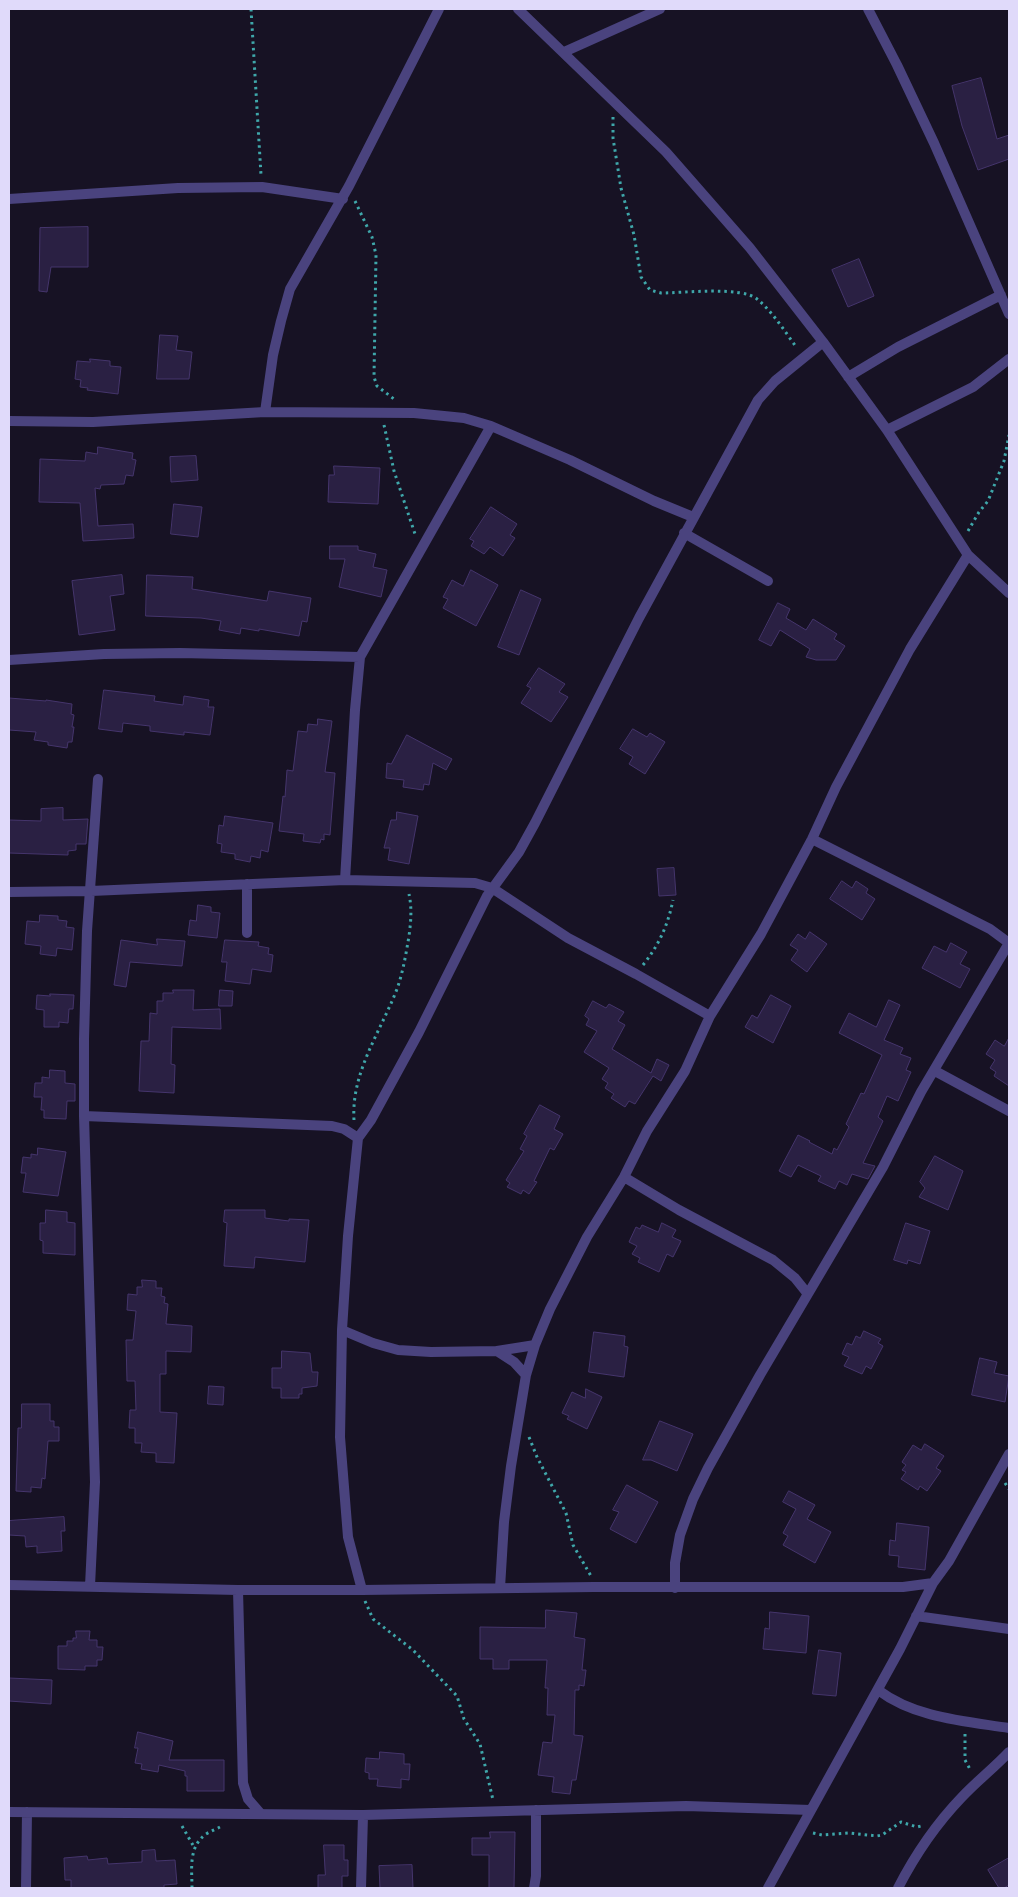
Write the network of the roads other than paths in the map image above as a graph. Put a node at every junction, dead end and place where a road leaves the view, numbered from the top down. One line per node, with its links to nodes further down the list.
1 (439, 9): 6 (street)
2 (518, 9): 5 (street)
3 (660, 9): 5 (street)
4 (868, 9): 8 (street)
5 (564, 52): 10 (street)
6 (343, 198): 7 (street); 13 (street)
7 (9, 199)
8 (1001, 295): 9 (street); 12 (street)
9 (1009, 314)
10 (823, 342): 12 (street); 17 (street)
11 (1009, 359): 16 (street)
12 (848, 377): 16 (street)
13 (265, 412): 14 (street); 15 (street)
14 (9, 421)
15 (491, 426): 17 (street); 22 (street)
16 (888, 430): 19 (street)
17 (693, 517): 18 (street)
18 (684, 533): 20 (street); 28 (street)
19 (968, 556): 21 (street); 25 (street)
20 (768, 581)
21 (1009, 593)
22 (360, 657): 23 (street); 26 (street)
23 (9, 660)
24 (98, 779): 29 (street)
25 (812, 839): 32 (street); 33 (street)
26 (345, 880): 27 (street); 28 (street)
27 (247, 884): 29 (street); 31 (street)
28 (492, 888): 33 (street); 37 (street)
29 (91, 891): 30 (street); 36 (street)
30 (9, 892)
31 (248, 933)
32 (1009, 943): 34 (street)
33 (710, 1016): 38 (street)
34 (935, 1071): 35 (street); 39 (street)
35 (1009, 1111)
36 (84, 1116): 37 (street); 47 (street)
37 (358, 1138): 40 (street)
38 (624, 1177): 39 (street); 41 (street)
39 (807, 1294): 49 (street)
40 (342, 1330): 42 (street); 51 (street)
41 (535, 1345): 42 (street); 43 (street)
42 (497, 1351): 43 (street)
43 (526, 1376): 48 (street)
44 (1009, 1454): 45 (street)
45 (933, 1583): 49 (street); 52 (street)
46 (9, 1585): 47 (street)
47 (90, 1586): 50 (street)
48 (500, 1588): 49 (street); 51 (street)
49 (675, 1588)
50 (238, 1590): 51 (street); 61 (street)
51 (362, 1590)
52 (916, 1616): 53 (street); 54 (street)
53 (1009, 1629)
54 (878, 1690): 55 (street); 58 (street)
55 (1009, 1728)
56 (1009, 1752): 67 (street)
57 (536, 1810): 58 (street); 62 (street); 65 (street)
58 (811, 1810): 66 (street)
59 (9, 1812): 60 (street)
60 (27, 1812): 61 (street); 63 (street)
61 (261, 1814): 62 (street)
62 (363, 1815): 64 (street)
63 (26, 1888)
64 (361, 1888)
65 (534, 1888)
66 (768, 1888)
67 (898, 1888)

